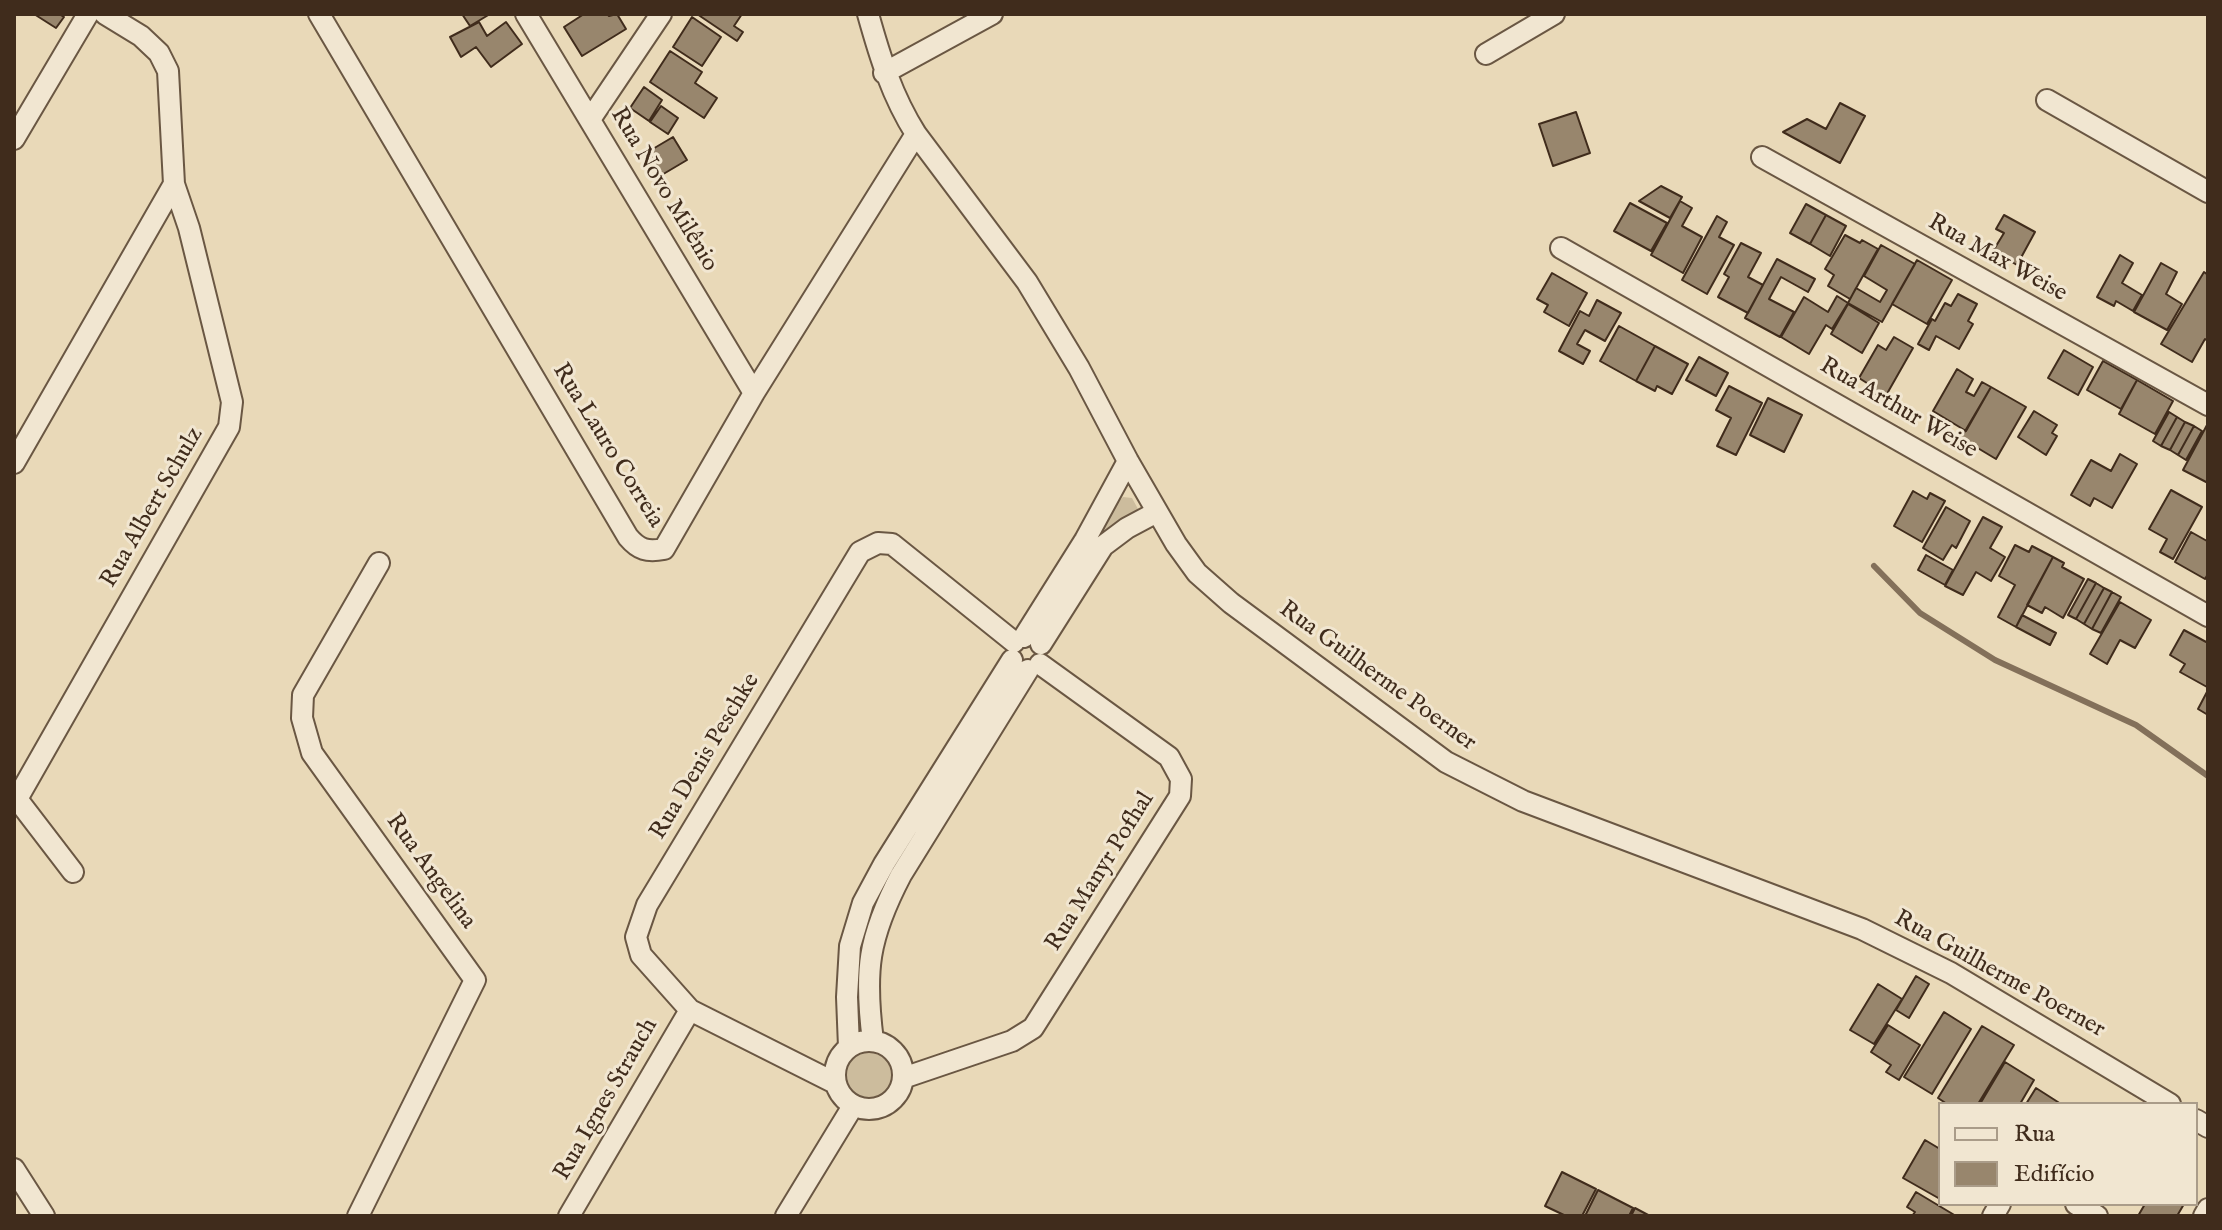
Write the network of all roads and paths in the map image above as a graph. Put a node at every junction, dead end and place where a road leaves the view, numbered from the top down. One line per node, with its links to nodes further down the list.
1 (88, 14): 14 (street)
2 (105, 14): 16 (street, Rua Albert Schulz)
3 (319, 14): 19 (street, Rua Lauro Correia)
4 (526, 14): 12 (street, Rua Novo Milênio)
5 (661, 14): 12 (street)
6 (868, 14): 10 (street, Rua Guilherme Poerner)
7 (992, 14): 10 (street)
8 (1554, 14): 9 (street)
9 (1486, 54)
10 (884, 73): 13 (street, Rua Guilherme Poerner)
11 (2047, 100): 17 (street)
12 (591, 118): 19 (street, Rua Novo Milênio)
13 (916, 134): 19 (street, Rua Lauro Correia); 21 (street, Rua Guilherme Poerner)
14 (14, 139)
15 (1762, 157): 20 (street, Rua Max Weise)
16 (174, 184): 22 (street); 27 (street, Rua Albert Schulz)
17 (2208, 192)
18 (1561, 248): 25 (street, Rua Arthur Weise)
19 (754, 393)
20 (2208, 405)
21 (1128, 461): 23 (street, Rua Guilherme Poerner); 26 (street)
22 (14, 463)
23 (1157, 512): 26 (street); 34 (street, Rua Guilherme Poerner)
24 (379, 563): 40 (street, Rua Angelina)
25 (2208, 616)
26 (1026, 653): 29 (street, Rua Denis Peschke); 30 (street); 31 (street); 32 (street, Rua Manyr Pofhal)
27 (16, 797): 28 (street)
28 (73, 872)
29 (690, 1010): 33 (street, Rua Denis Peschke); 41 (street, Rua Ignes Strauch)
30 (873, 1041): 31 (street); 32 (street)
31 (849, 1047): 33 (street)
32 (903, 1078): 35 (street)
33 (835, 1083): 35 (street)
34 (2167, 1102)
35 (853, 1106): 42 (street)
36 (14, 1169): 39 (street)
37 (2080, 1206): 43 (street)
38 (2208, 1209): 44 (street)
39 (44, 1216)
40 (358, 1216)
41 (569, 1216)
42 (786, 1216)
43 (2097, 1216)
44 (2204, 1216)

